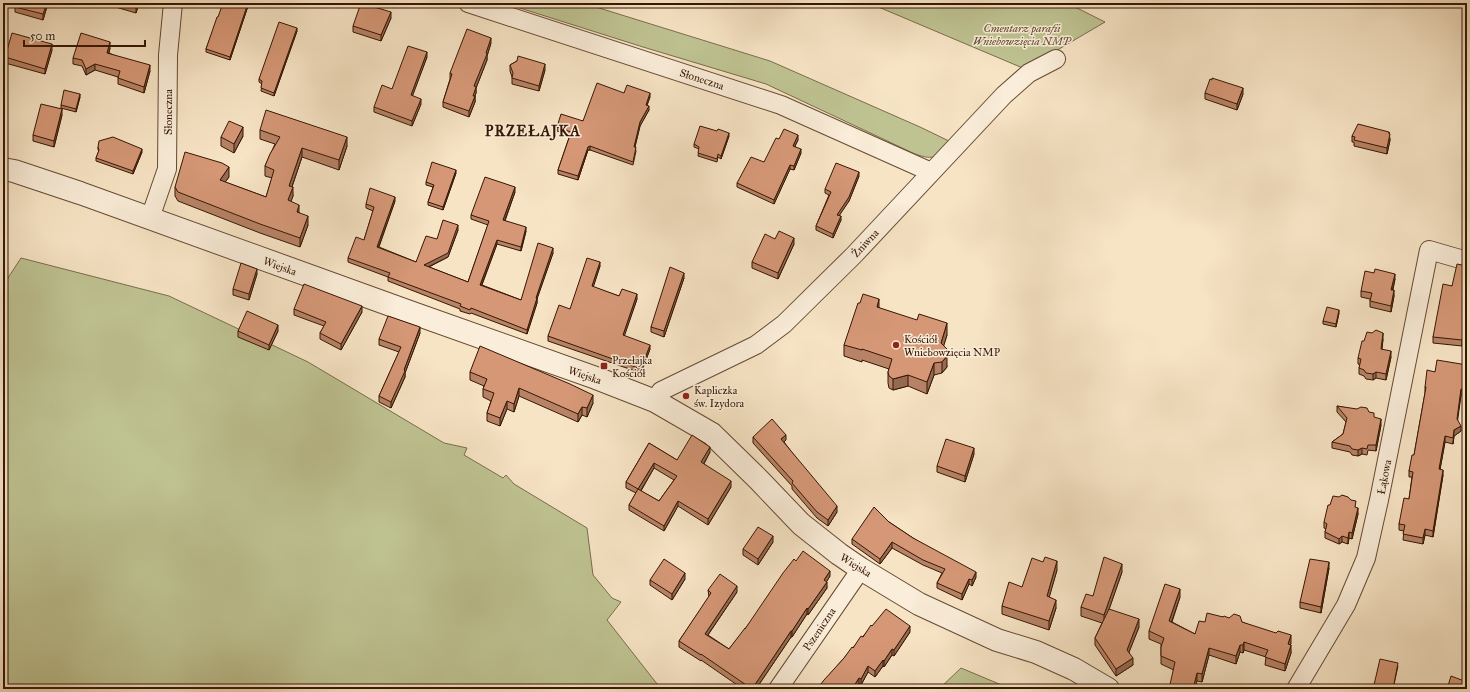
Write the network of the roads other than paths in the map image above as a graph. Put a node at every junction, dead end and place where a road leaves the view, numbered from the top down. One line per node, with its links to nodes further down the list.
1 (173, 3): 6 (street, Słoneczna)
2 (468, 3): 5 (street, Słoneczna)
3 (1056, 59): 5 (street, Żniwna)
4 (3, 169): 6 (street, Wiejska)
5 (930, 172): 8 (street, Żniwna)
6 (150, 218): 8 (street, Wiejska)
7 (1467, 260): 12 (street, Łąkowa)
8 (655, 401): 9 (street, Wiejska)
9 (861, 569): 10 (street, Pszeniczna); 11 (street, Wiejska)
10 (778, 689)
11 (1108, 689)
12 (1296, 689)

